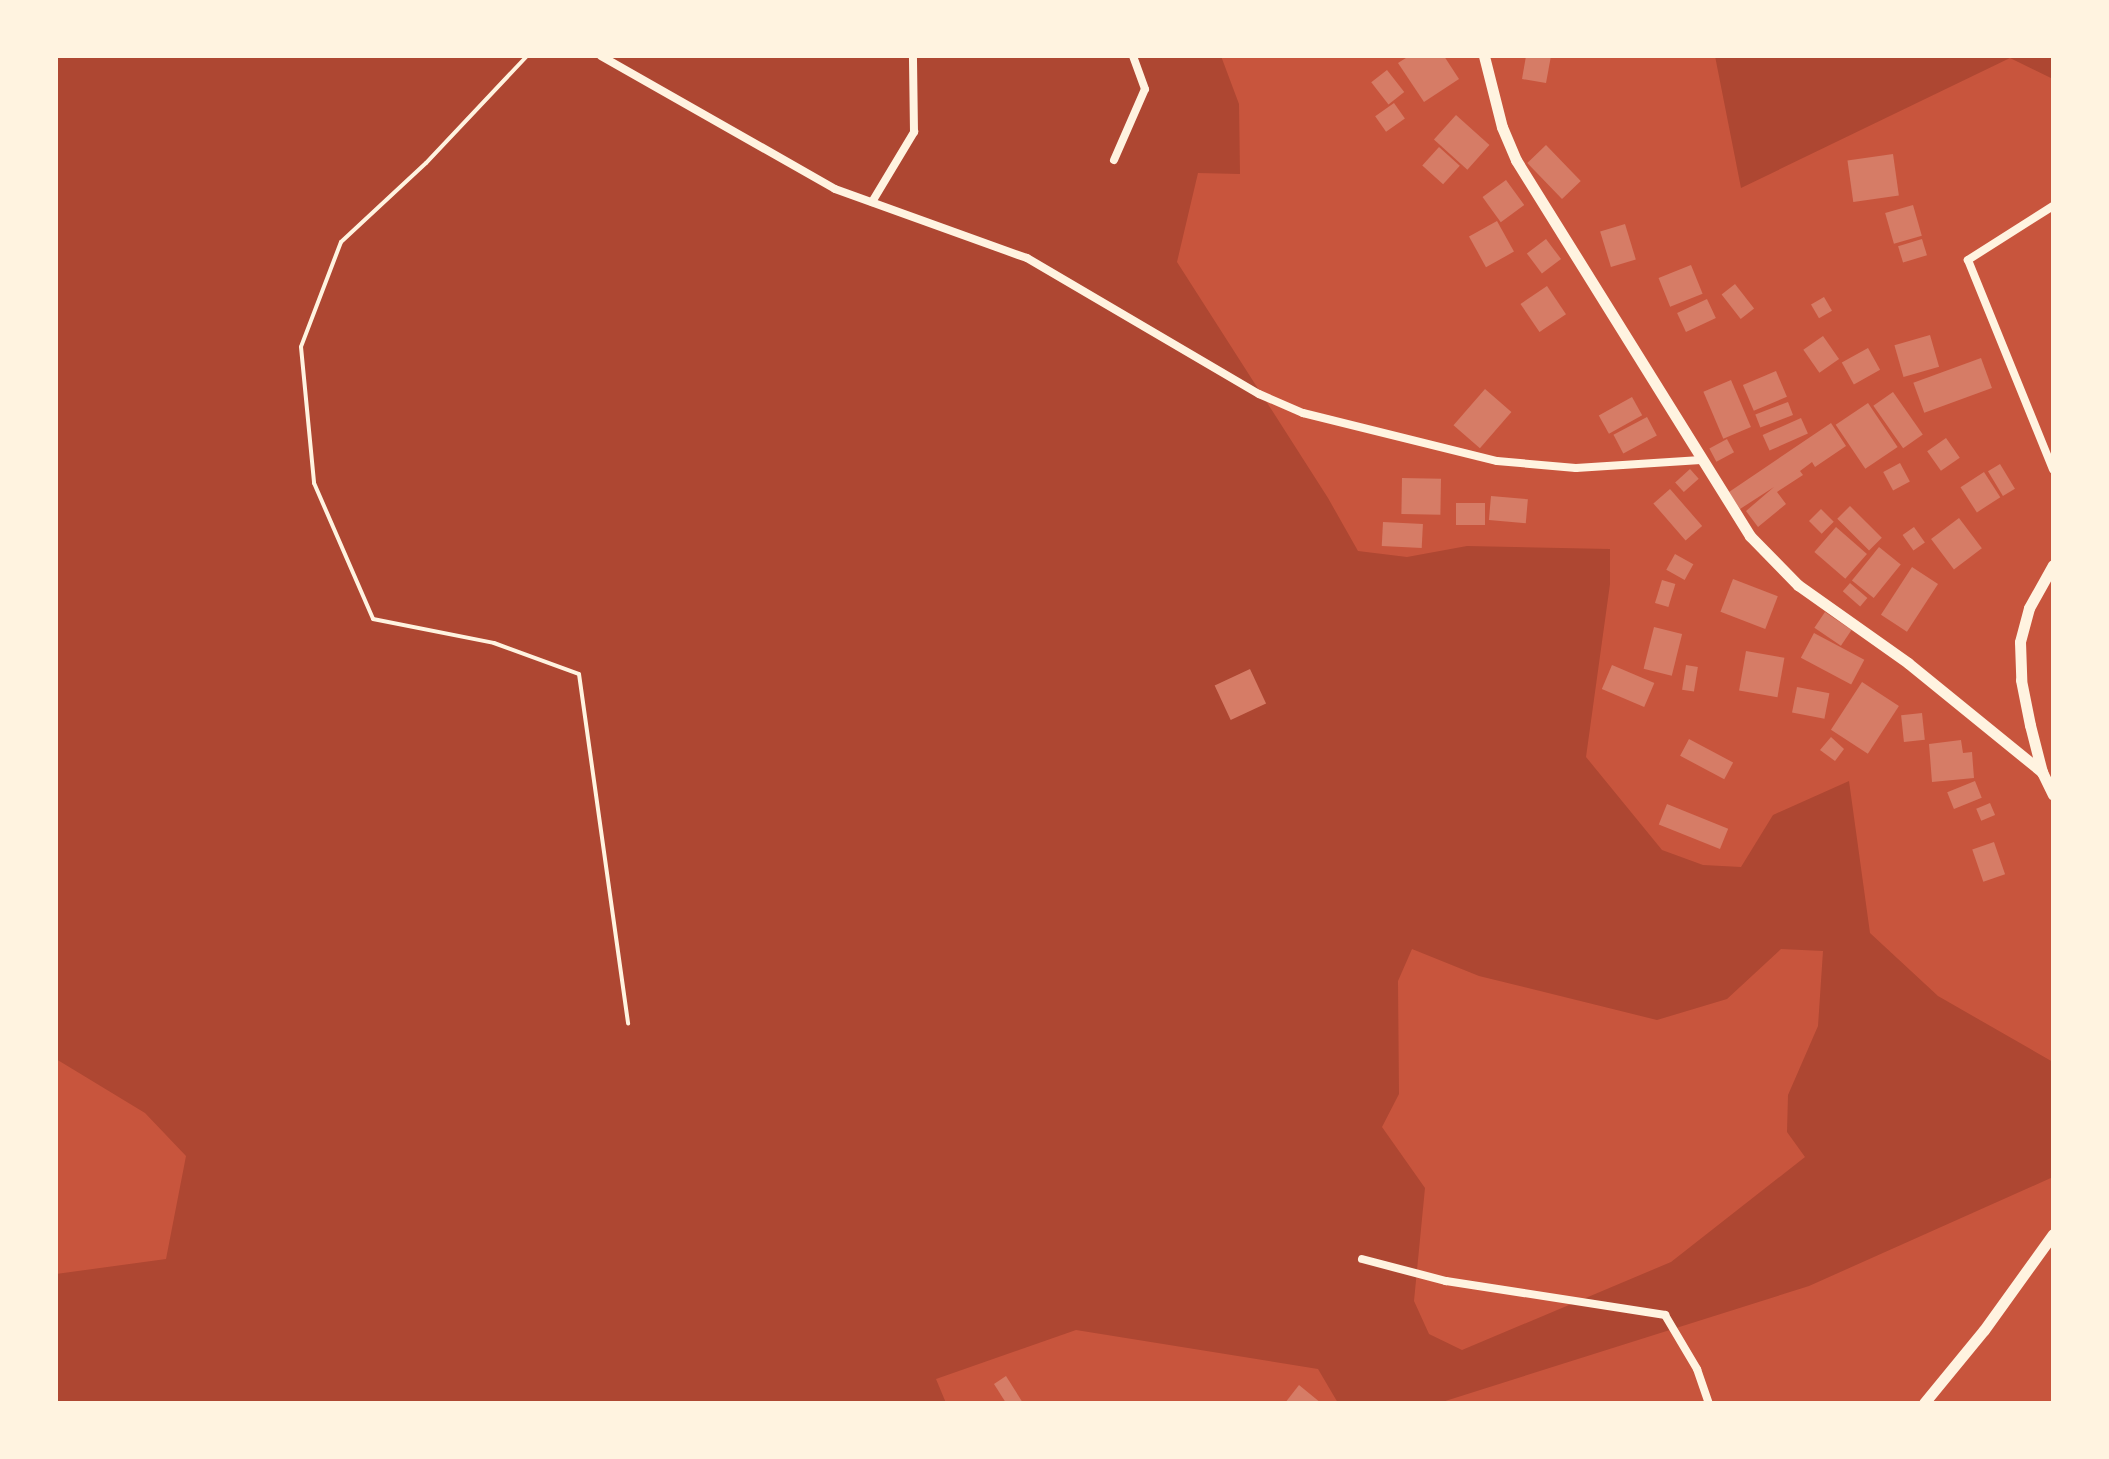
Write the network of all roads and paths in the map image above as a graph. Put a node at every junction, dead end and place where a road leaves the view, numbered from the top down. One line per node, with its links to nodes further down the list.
1 (527, 56): 14 (path)
2 (601, 56): 7 (street)
3 (913, 56): 7 (street)
4 (1133, 56): 6 (street)
5 (1484, 56): 9 (street)
6 (1114, 160)
7 (872, 202): 9 (street)
8 (2053, 206): 10 (street)
9 (1701, 460): 12 (street)
10 (2053, 469)
11 (2053, 565): 12 (street)
12 (2042, 772): 13 (street)
13 (2053, 795)
14 (628, 1024)
15 (2053, 1234): 18 (street)
16 (1362, 1259): 17 (street)
17 (1709, 1403)
18 (1924, 1403)

